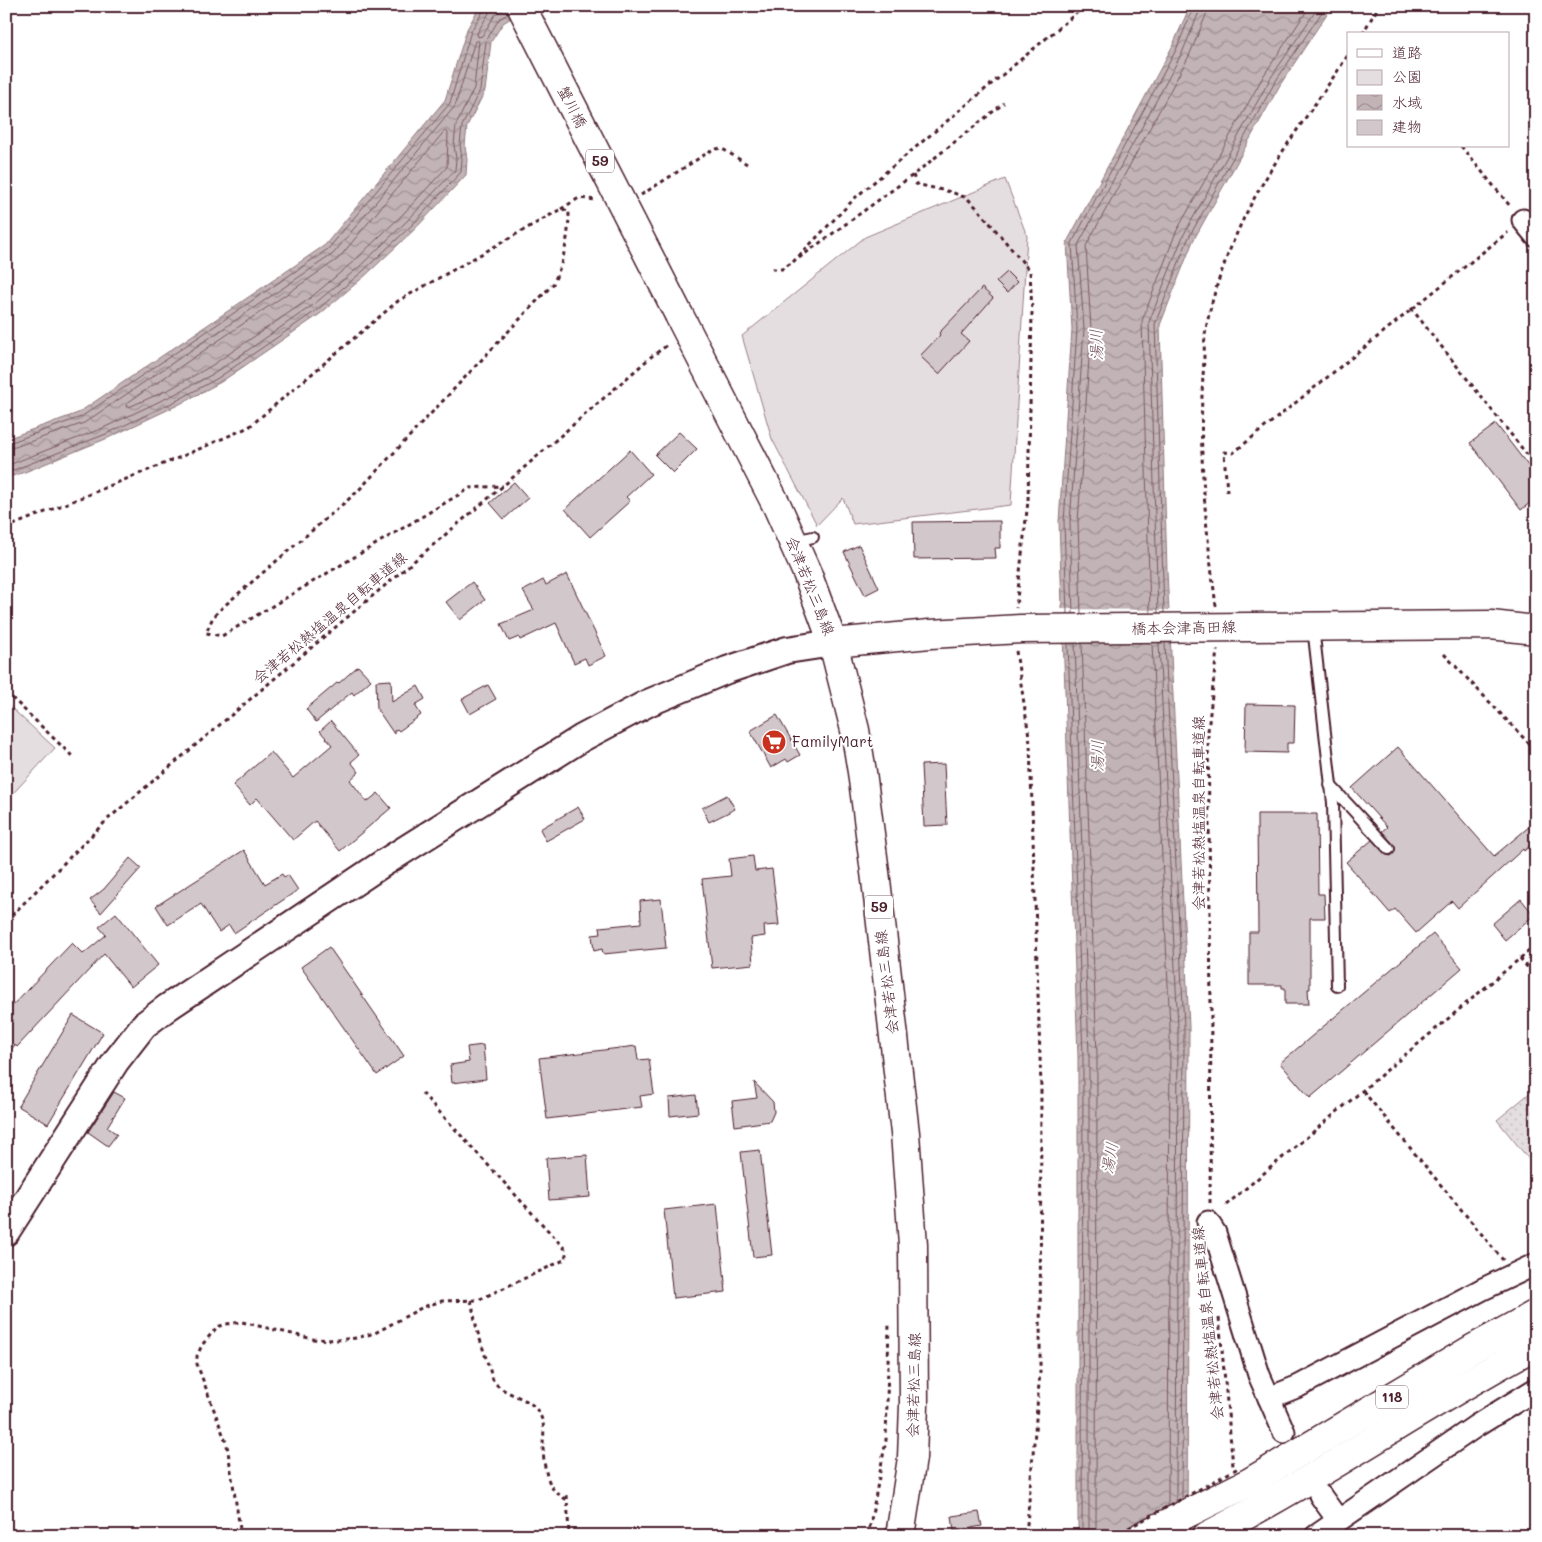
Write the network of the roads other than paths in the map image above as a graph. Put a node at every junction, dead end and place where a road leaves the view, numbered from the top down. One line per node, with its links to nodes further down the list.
1 (521, 6): 2 (main road, 蟹川橋 / 59, bridge)
2 (678, 327): 5 (main road, 会津若松三島線 / 59)
3 (1313, 626): 4 (main road, 橋本会津高田線); 5 (main road, 橋本会津高田線); 6 (lane)
4 (1536, 630)
5 (833, 643): 10 (street); 19 (main road, 会津若松三島線 / 59)
6 (1330, 785): 7 (lane); 8 (lane)
7 (1389, 849)
8 (1337, 986)
9 (1208, 1222): 14 (street)
10 (6, 1232)
11 (1536, 1264): 14 (street)
12 (1536, 1314): 20 (main road, 118)
13 (1536, 1345): 21 (main road, 118)
14 (1269, 1398): 16 (street)
15 (1532, 1399): 18 (street)
16 (1284, 1432)
17 (1320, 1495): 18 (street)
18 (1338, 1520): 22 (street)
19 (900, 1536)
20 (1142, 1536)
21 (1207, 1536)
22 (1316, 1536)

